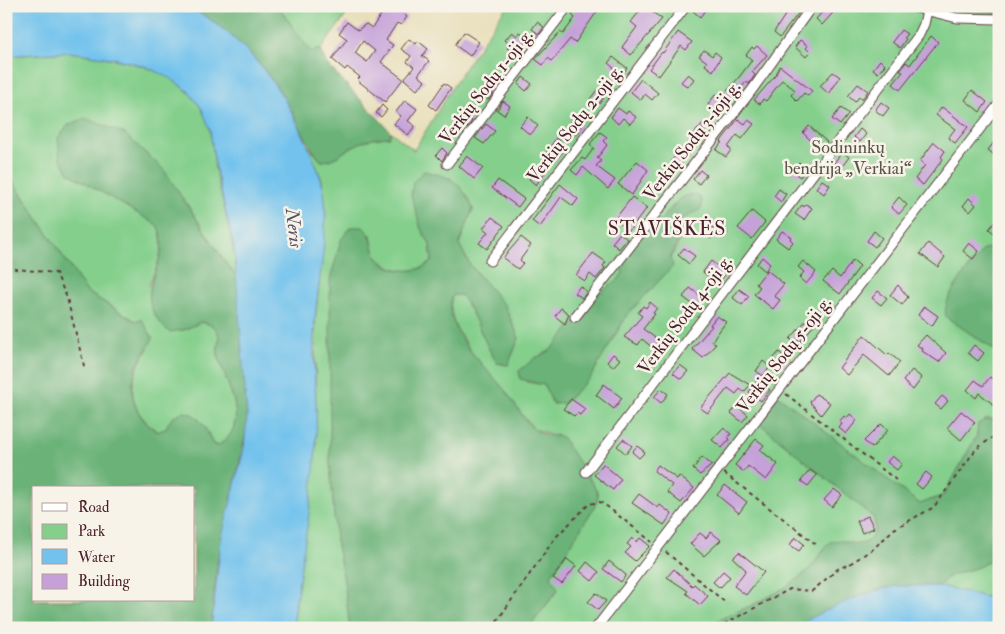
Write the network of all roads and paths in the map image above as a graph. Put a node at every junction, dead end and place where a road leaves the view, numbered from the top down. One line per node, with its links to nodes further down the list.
1 (568, 6): 8 (street, Verkių Sodų 1-oji g.)
2 (686, 6): 9 (street, Verkių Sodų 2-oji g.)
3 (812, 6): 11 (street, Verkių Sodų 3-ioji g.)
4 (909, 6): 5 (street)
5 (927, 9): 6 (street); 16 (street, Verkių Sodų 4-oji g.)
6 (999, 19)
7 (999, 104): 13 (street, Verkių Sodų 5-oji g.)
8 (447, 164)
9 (490, 261)
10 (6, 268): 12 (path)
11 (575, 317)
12 (84, 370)
13 (778, 388): 15 (street, Verkių Sodų 5-oji g.); 17 (path)
14 (999, 433): 23 (path)
15 (718, 469): 18 (path); 19 (street, Verkių Sodų 5-oji g.)
16 (586, 472)
17 (896, 480)
18 (817, 545)
19 (659, 547): 20 (path); 21 (path); 22 (street, Verkių Sodų 5-oji g.)
20 (727, 604)
21 (492, 628)
22 (596, 628)
23 (717, 628)

